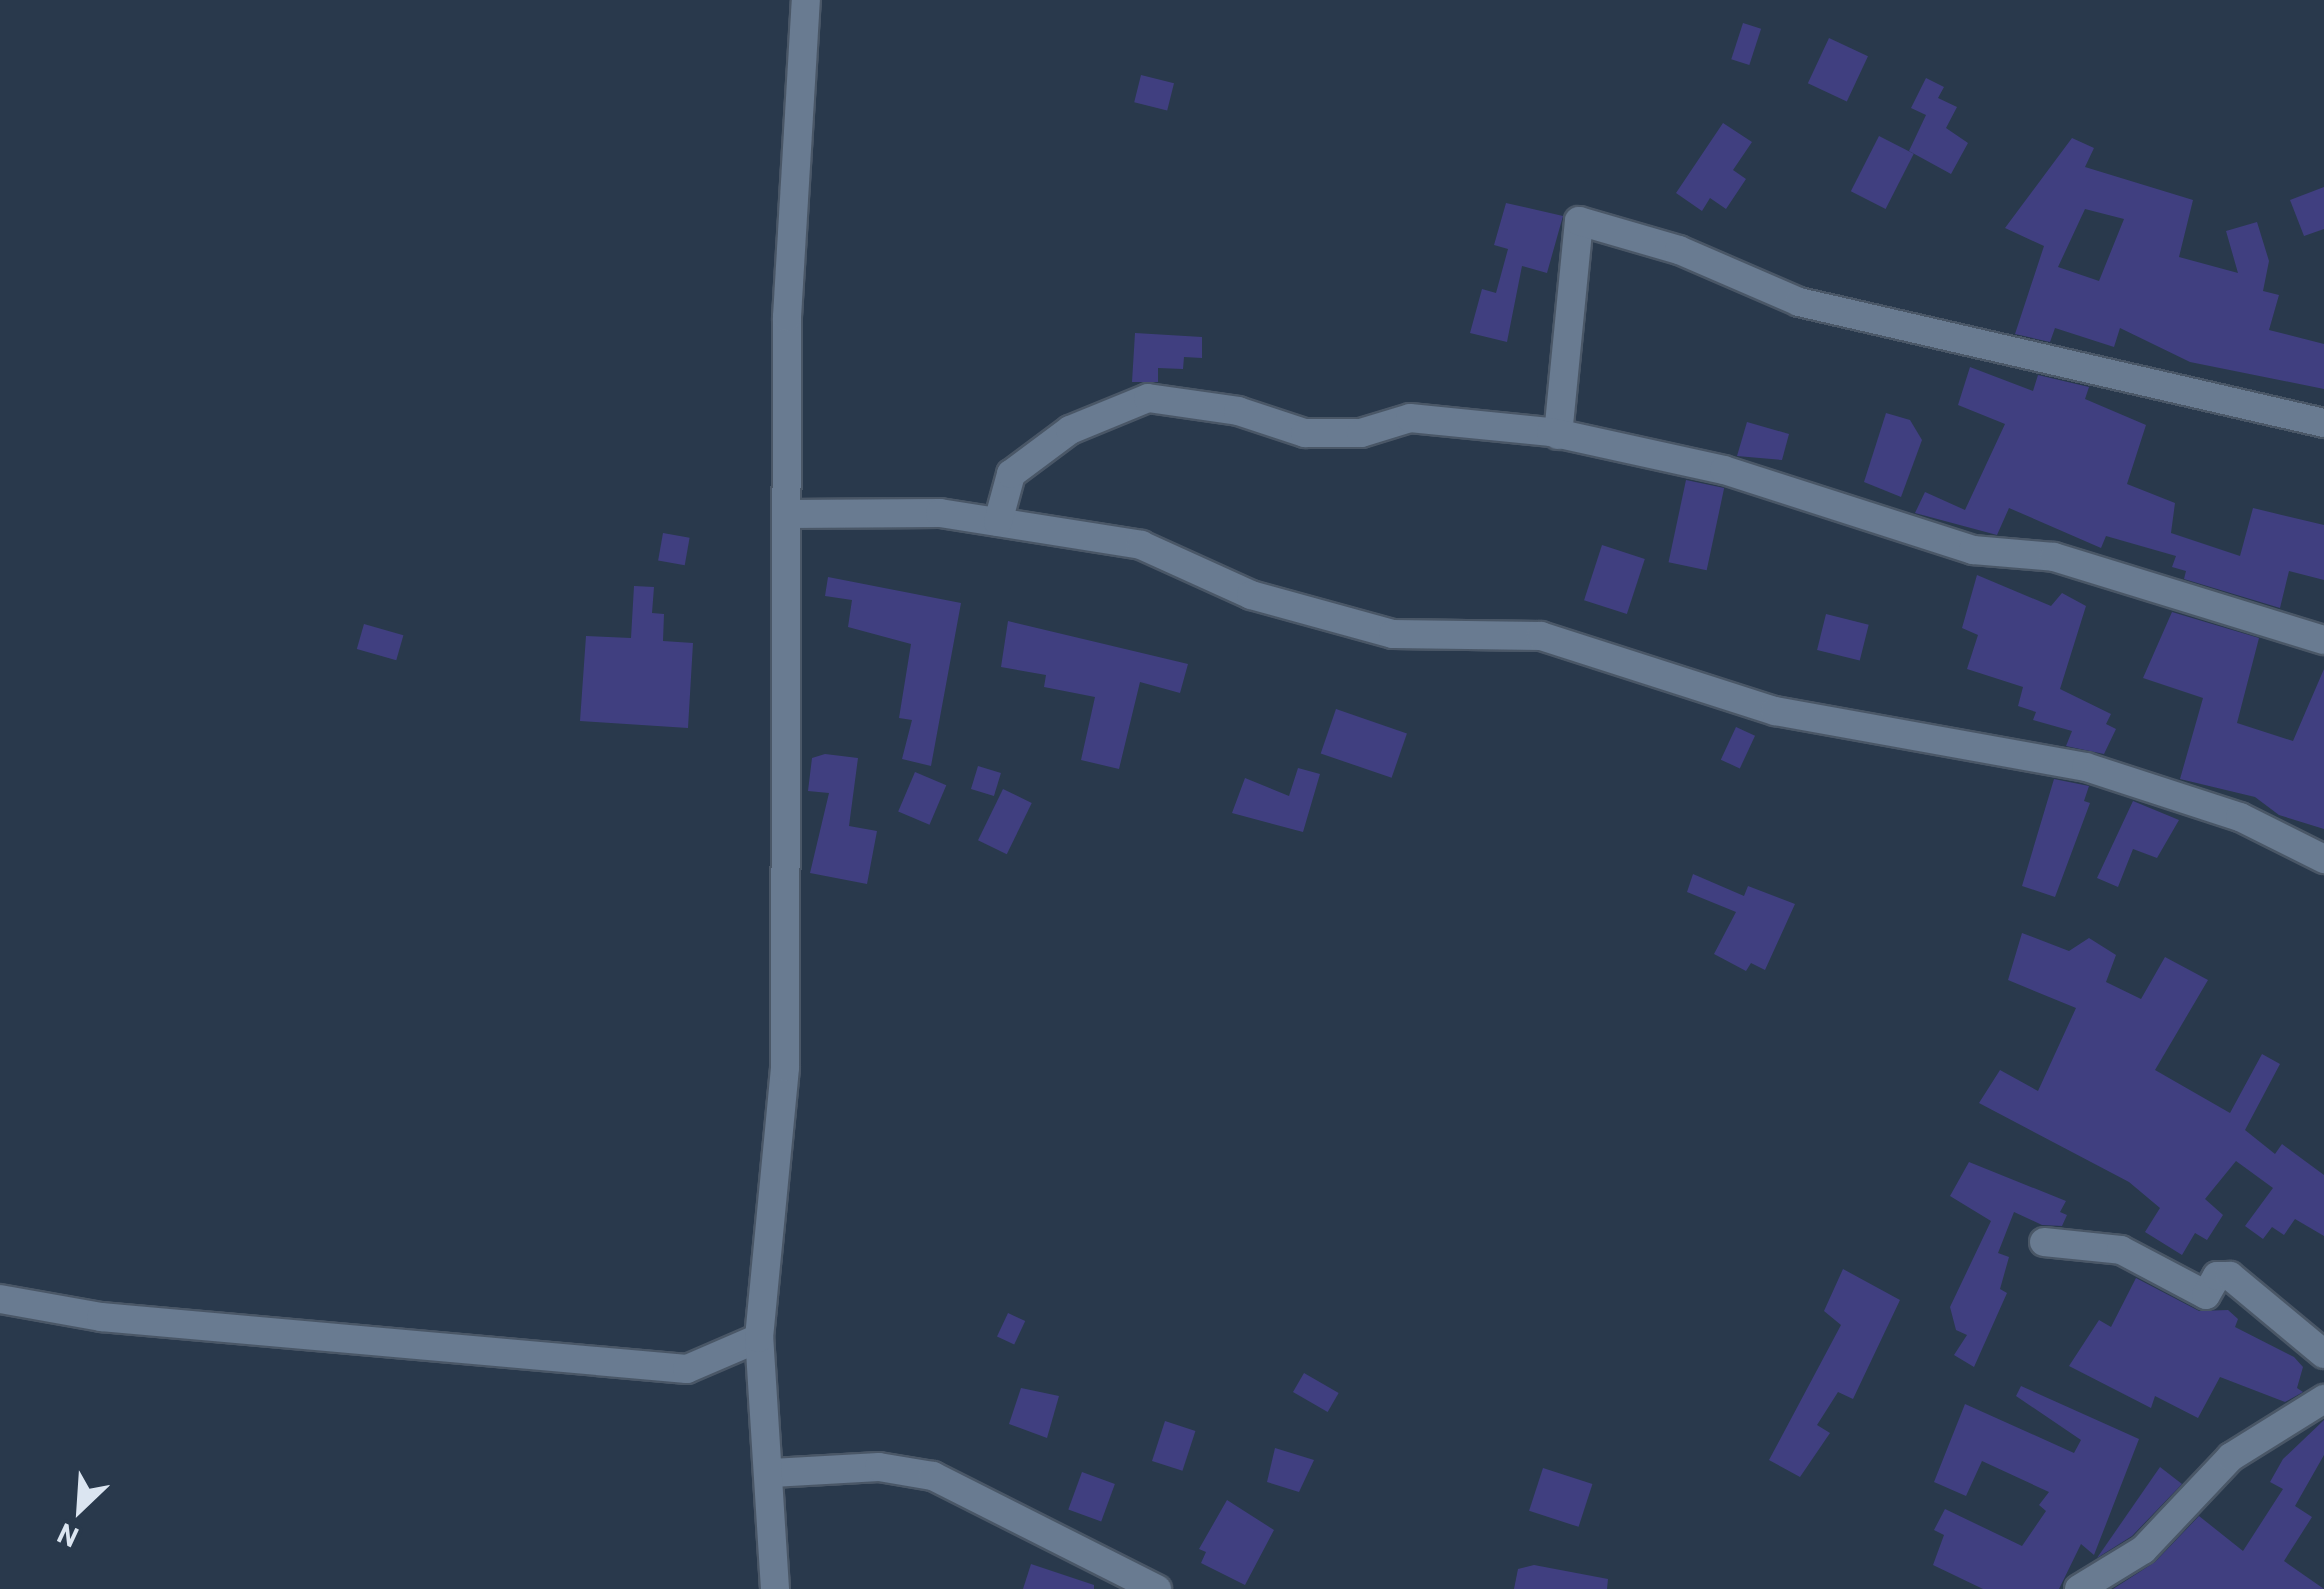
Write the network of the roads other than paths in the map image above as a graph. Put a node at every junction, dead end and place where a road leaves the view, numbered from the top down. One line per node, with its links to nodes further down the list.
1 (806, 0): 4 (street)
2 (2324, 423): 3 (street)
3 (1558, 435): 5 (street); 6 (street)
4 (787, 514): 5 (street); 10 (street)
5 (998, 522): 7 (street)
6 (2324, 640)
7 (2324, 859)
8 (2044, 1242): 11 (street)
9 (0, 1299): 10 (street)
10 (758, 1338): 13 (street)
11 (2324, 1354)
12 (2324, 1399): 16 (street)
13 (772, 1473): 14 (street); 15 (street)
14 (775, 1589)
15 (1157, 1589)
16 (2079, 1589)

